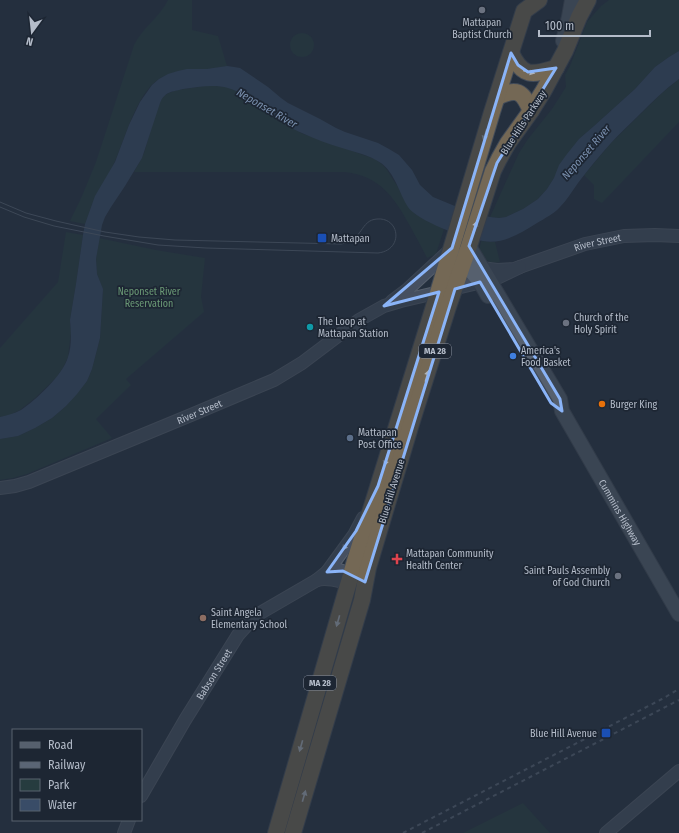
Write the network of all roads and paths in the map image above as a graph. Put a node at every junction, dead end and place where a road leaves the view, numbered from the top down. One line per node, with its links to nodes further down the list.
1 (538, 0): 4 (highway)
2 (572, 0): 6 (main road, Blue Hills Parkway / MA 28)
3 (588, 0): 6 (highway)
4 (525, 5): 5 (highway, MA 28)
5 (510, 53): 6 (highway, one-way to 6); 7 (highway, MA 28)
6 (556, 68): 8 (highway, Blue Hills Parkway / MA 28)
7 (497, 97): 8 (highway); 10 (highway, MA 28, one-way to 10)
8 (531, 111): 11 (highway, Blue Hills Parkway / MA 28, one-way to 8)
9 (679, 236): 13 (main road, River Street)
10 (453, 245): 12 (main road, Cummins Highway); 15 (highway, MA 28); 16 (main road, River Street)
11 (469, 246): 12 (highway, Blue Hills Parkway / MA 28); 13 (main road, Cummins Highway)
12 (464, 263): 13 (main road, Cummins Highway); 14 (highway, Blue Hills Parkway / MA 28)
13 (484, 277): 14 (main road, River Street); 24 (main road, Cummins Highway)
14 (454, 289): 15 (main road, River Street); 19 (highway, Blue Hill Avenue / MA 28, one-way to 14)
15 (438, 292): 16 (main road, River Street); 17 (highway, Blue Hill Avenue / MA 28, one-way to 17)
16 (384, 306): 18 (main road, River Street)
17 (378, 486): 19 (highway, Blue Hill Avenue / MA 28); 20 (main road, Blue Hill Avenue, one-way to 20)
18 (0, 488)
19 (370, 536): 21 (highway, Blue Hill Avenue / MA 28); 23 (highway, Blue Hill Avenue / MA 28)
20 (326, 572): 21 (main road); 22 (main road, Babson Street)
21 (350, 578): 22 (main road); 23 (main road); 29 (highway, Blue Hill Avenue / MA 28, one-way to 29)
22 (316, 580): 26 (main road, Babson Street)
23 (365, 582): 30 (highway, Blue Hill Avenue / MA 28, one-way to 23)
24 (679, 614)
25 (679, 771): 31 (main road)
26 (142, 794)
27 (129, 821): 28 (main road)
28 (124, 833)
29 (276, 833)
30 (293, 833)
31 (606, 833)

